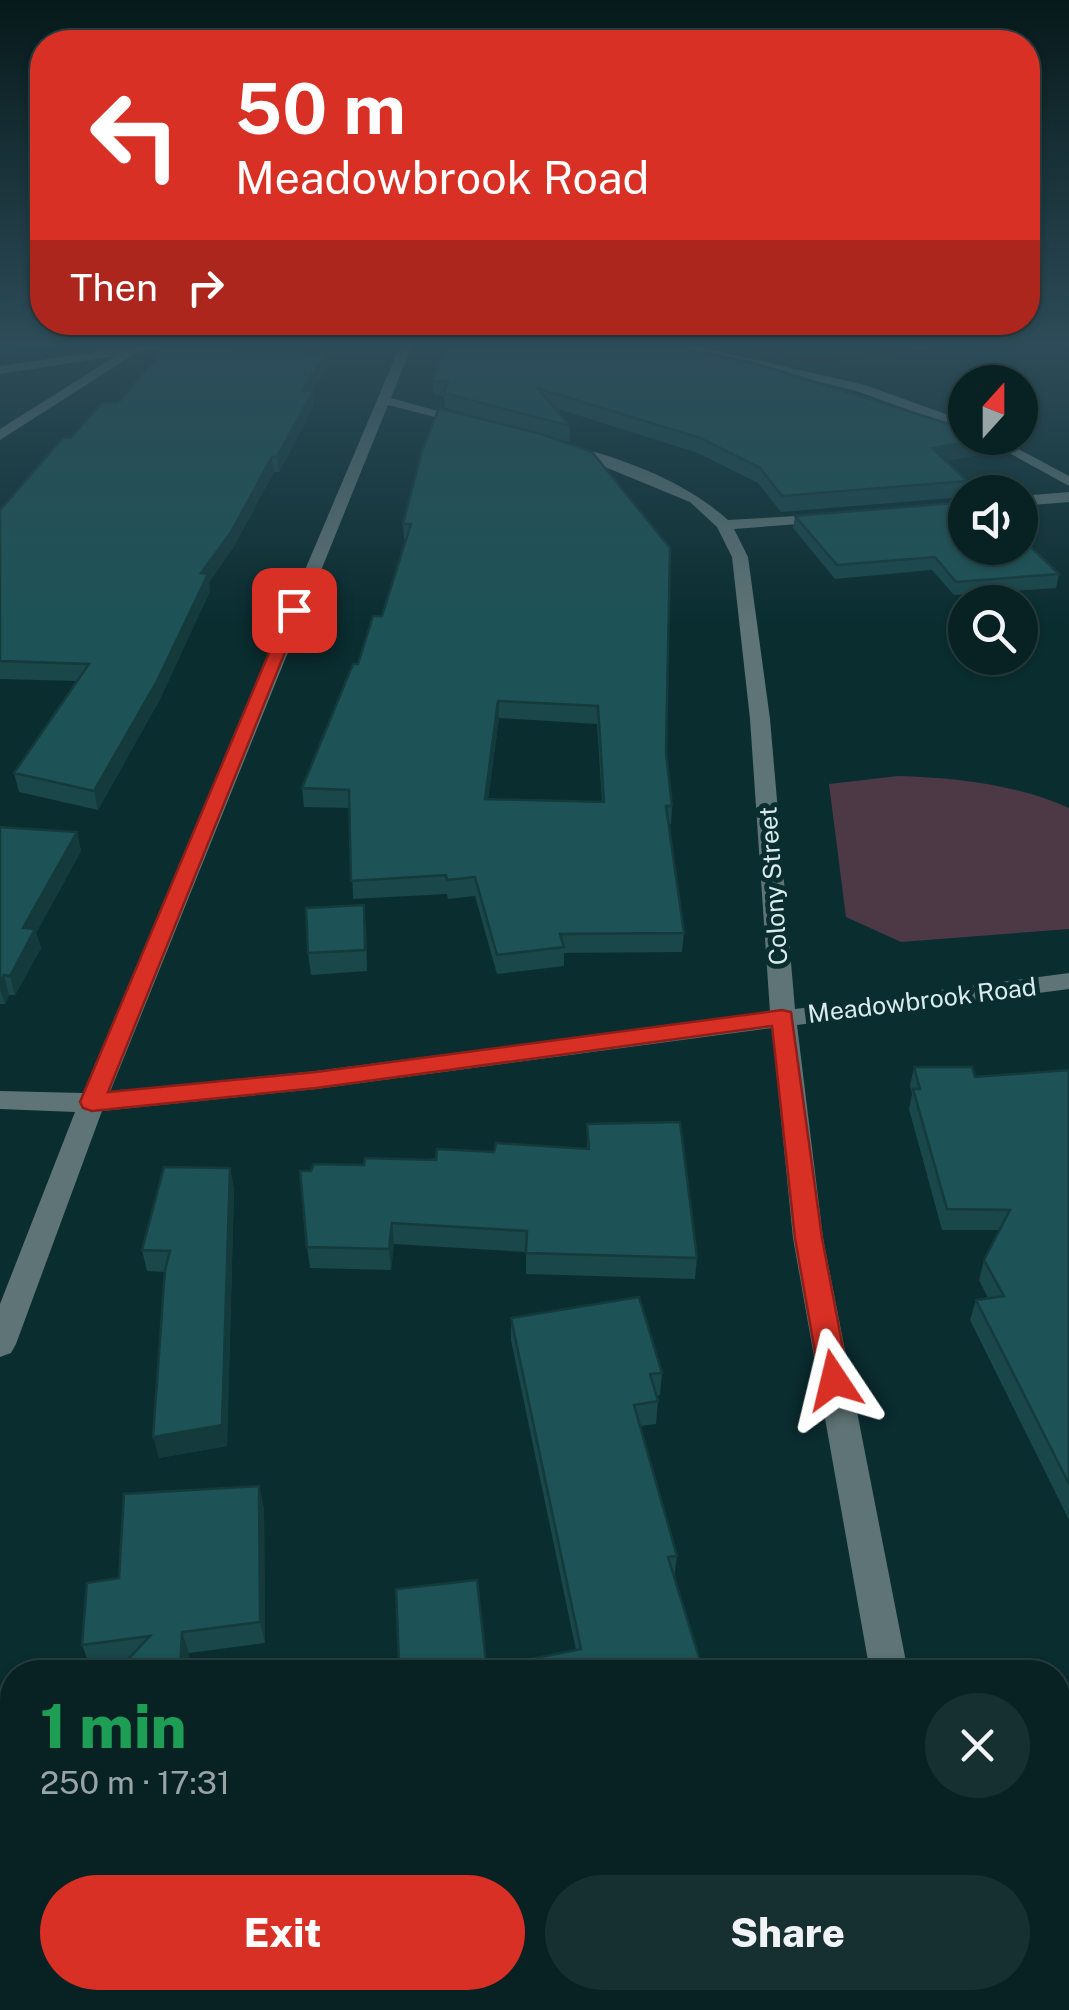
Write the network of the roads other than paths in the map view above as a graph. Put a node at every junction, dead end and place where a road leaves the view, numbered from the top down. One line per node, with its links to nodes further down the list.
1 (364, 440): 12 (street)
2 (547, 442): 8 (street, Colony Street)
3 (1021, 455): 4 (street)
4 (1069, 482)
5 (1069, 498): 6 (street)
6 (1038, 501)
7 (835, 516): 8 (street)
8 (724, 525): 10 (street, Colony Street)
9 (1069, 982): 10 (street, Meadowbrook Road)
10 (782, 1017): 12 (street, Meadowbrook Road); 14 (street, Colony Street)
11 (0, 1100): 12 (street, Meadowbrook Road)
12 (92, 1102): 13 (street)
13 (0, 1344)
14 (886, 1660)

